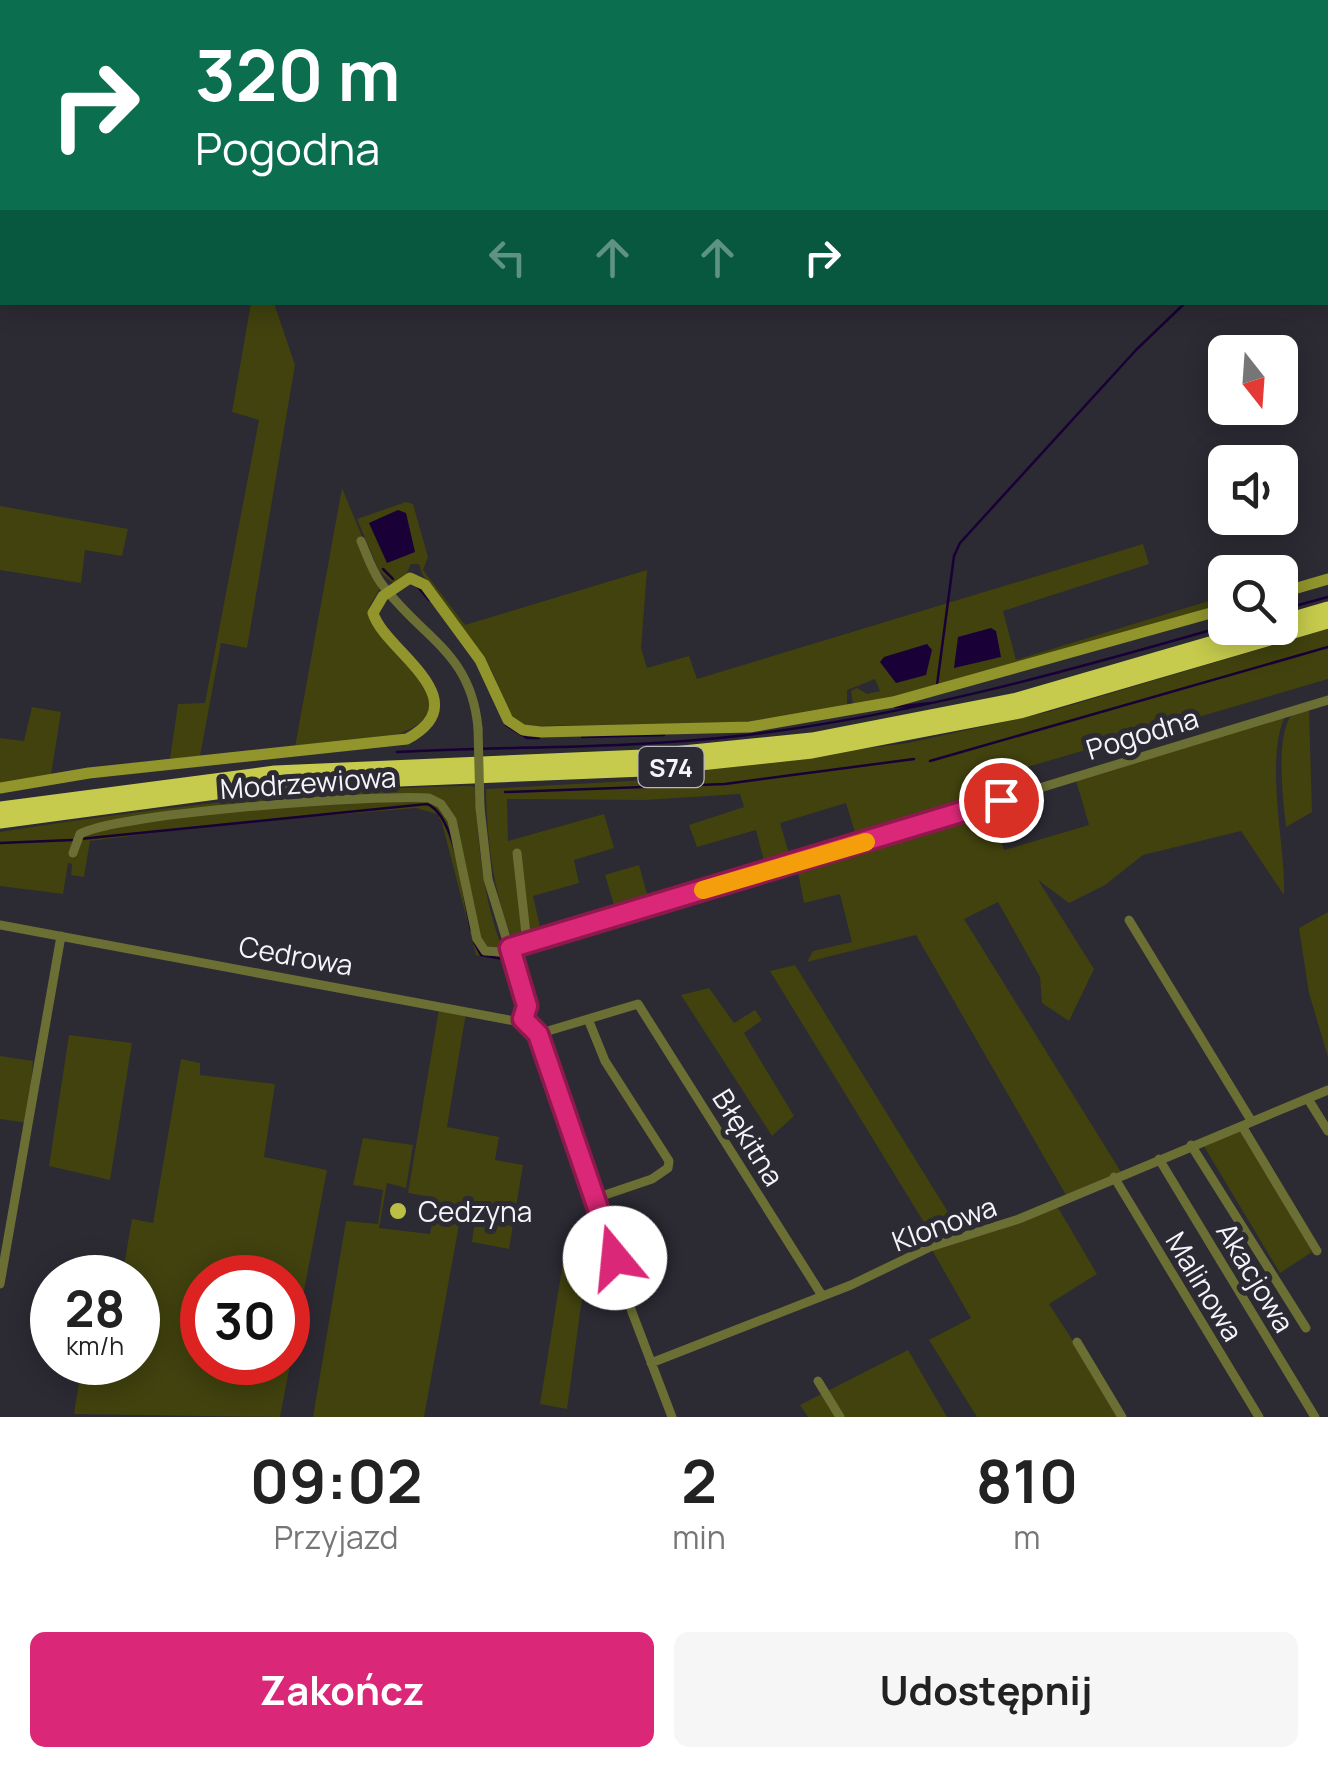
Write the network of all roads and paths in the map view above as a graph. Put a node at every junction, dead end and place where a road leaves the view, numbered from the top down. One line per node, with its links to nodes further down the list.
1 (361, 541): 4 (street)
2 (1328, 578): 3 (street)
3 (1298, 587)
4 (388, 592): 6 (street); 11 (street); 20 (street, bridge)
5 (1328, 609): 7 (highway)
6 (1208, 614)
7 (1298, 618)
8 (1328, 622): 13 (highway, S74)
9 (1208, 644): 12 (highway, S74)
10 (1328, 700): 19 (street, Pogodna)
11 (0, 788)
12 (0, 809)
13 (0, 821)
14 (75, 844): 20 (street, Modrzewiowa)
15 (517, 853): 19 (street)
16 (1129, 920): 26 (street)
17 (0, 925): 18 (street, Cedrowa)
18 (61, 936): 21 (street, Cedrowa); 33 (street)
19 (527, 943): 20 (street, Pogodna)
20 (510, 948): 21 (street)
21 (523, 1019): 23 (street)
22 (588, 1019): 23 (street); 31 (street); 34 (street, Błękitna)
23 (538, 1034): 31 (street)
24 (1328, 1090): 25 (street, Klonowa)
25 (1308, 1099): 26 (street, Klonowa); 27 (street)
26 (1247, 1124): 28 (street, Klonowa); 32 (street)
27 (1328, 1131)
28 (1191, 1145): 29 (street, Klonowa); 35 (street)
29 (1159, 1160): 30 (street, Klonowa); 43 (street, Akacjowa)
30 (1114, 1177): 34 (street, Klonowa); 42 (street, Malinowa)
31 (596, 1198): 37 (street)
32 (1317, 1251)
33 (0, 1284)
34 (822, 1294): 37 (street, Klonowa)
35 (1306, 1328)
36 (1077, 1342): 41 (street)
37 (650, 1362): 39 (street)
38 (818, 1381): 40 (street)
39 (672, 1417)
40 (840, 1417)
41 (1122, 1417)
42 (1259, 1417)
43 (1315, 1417)

